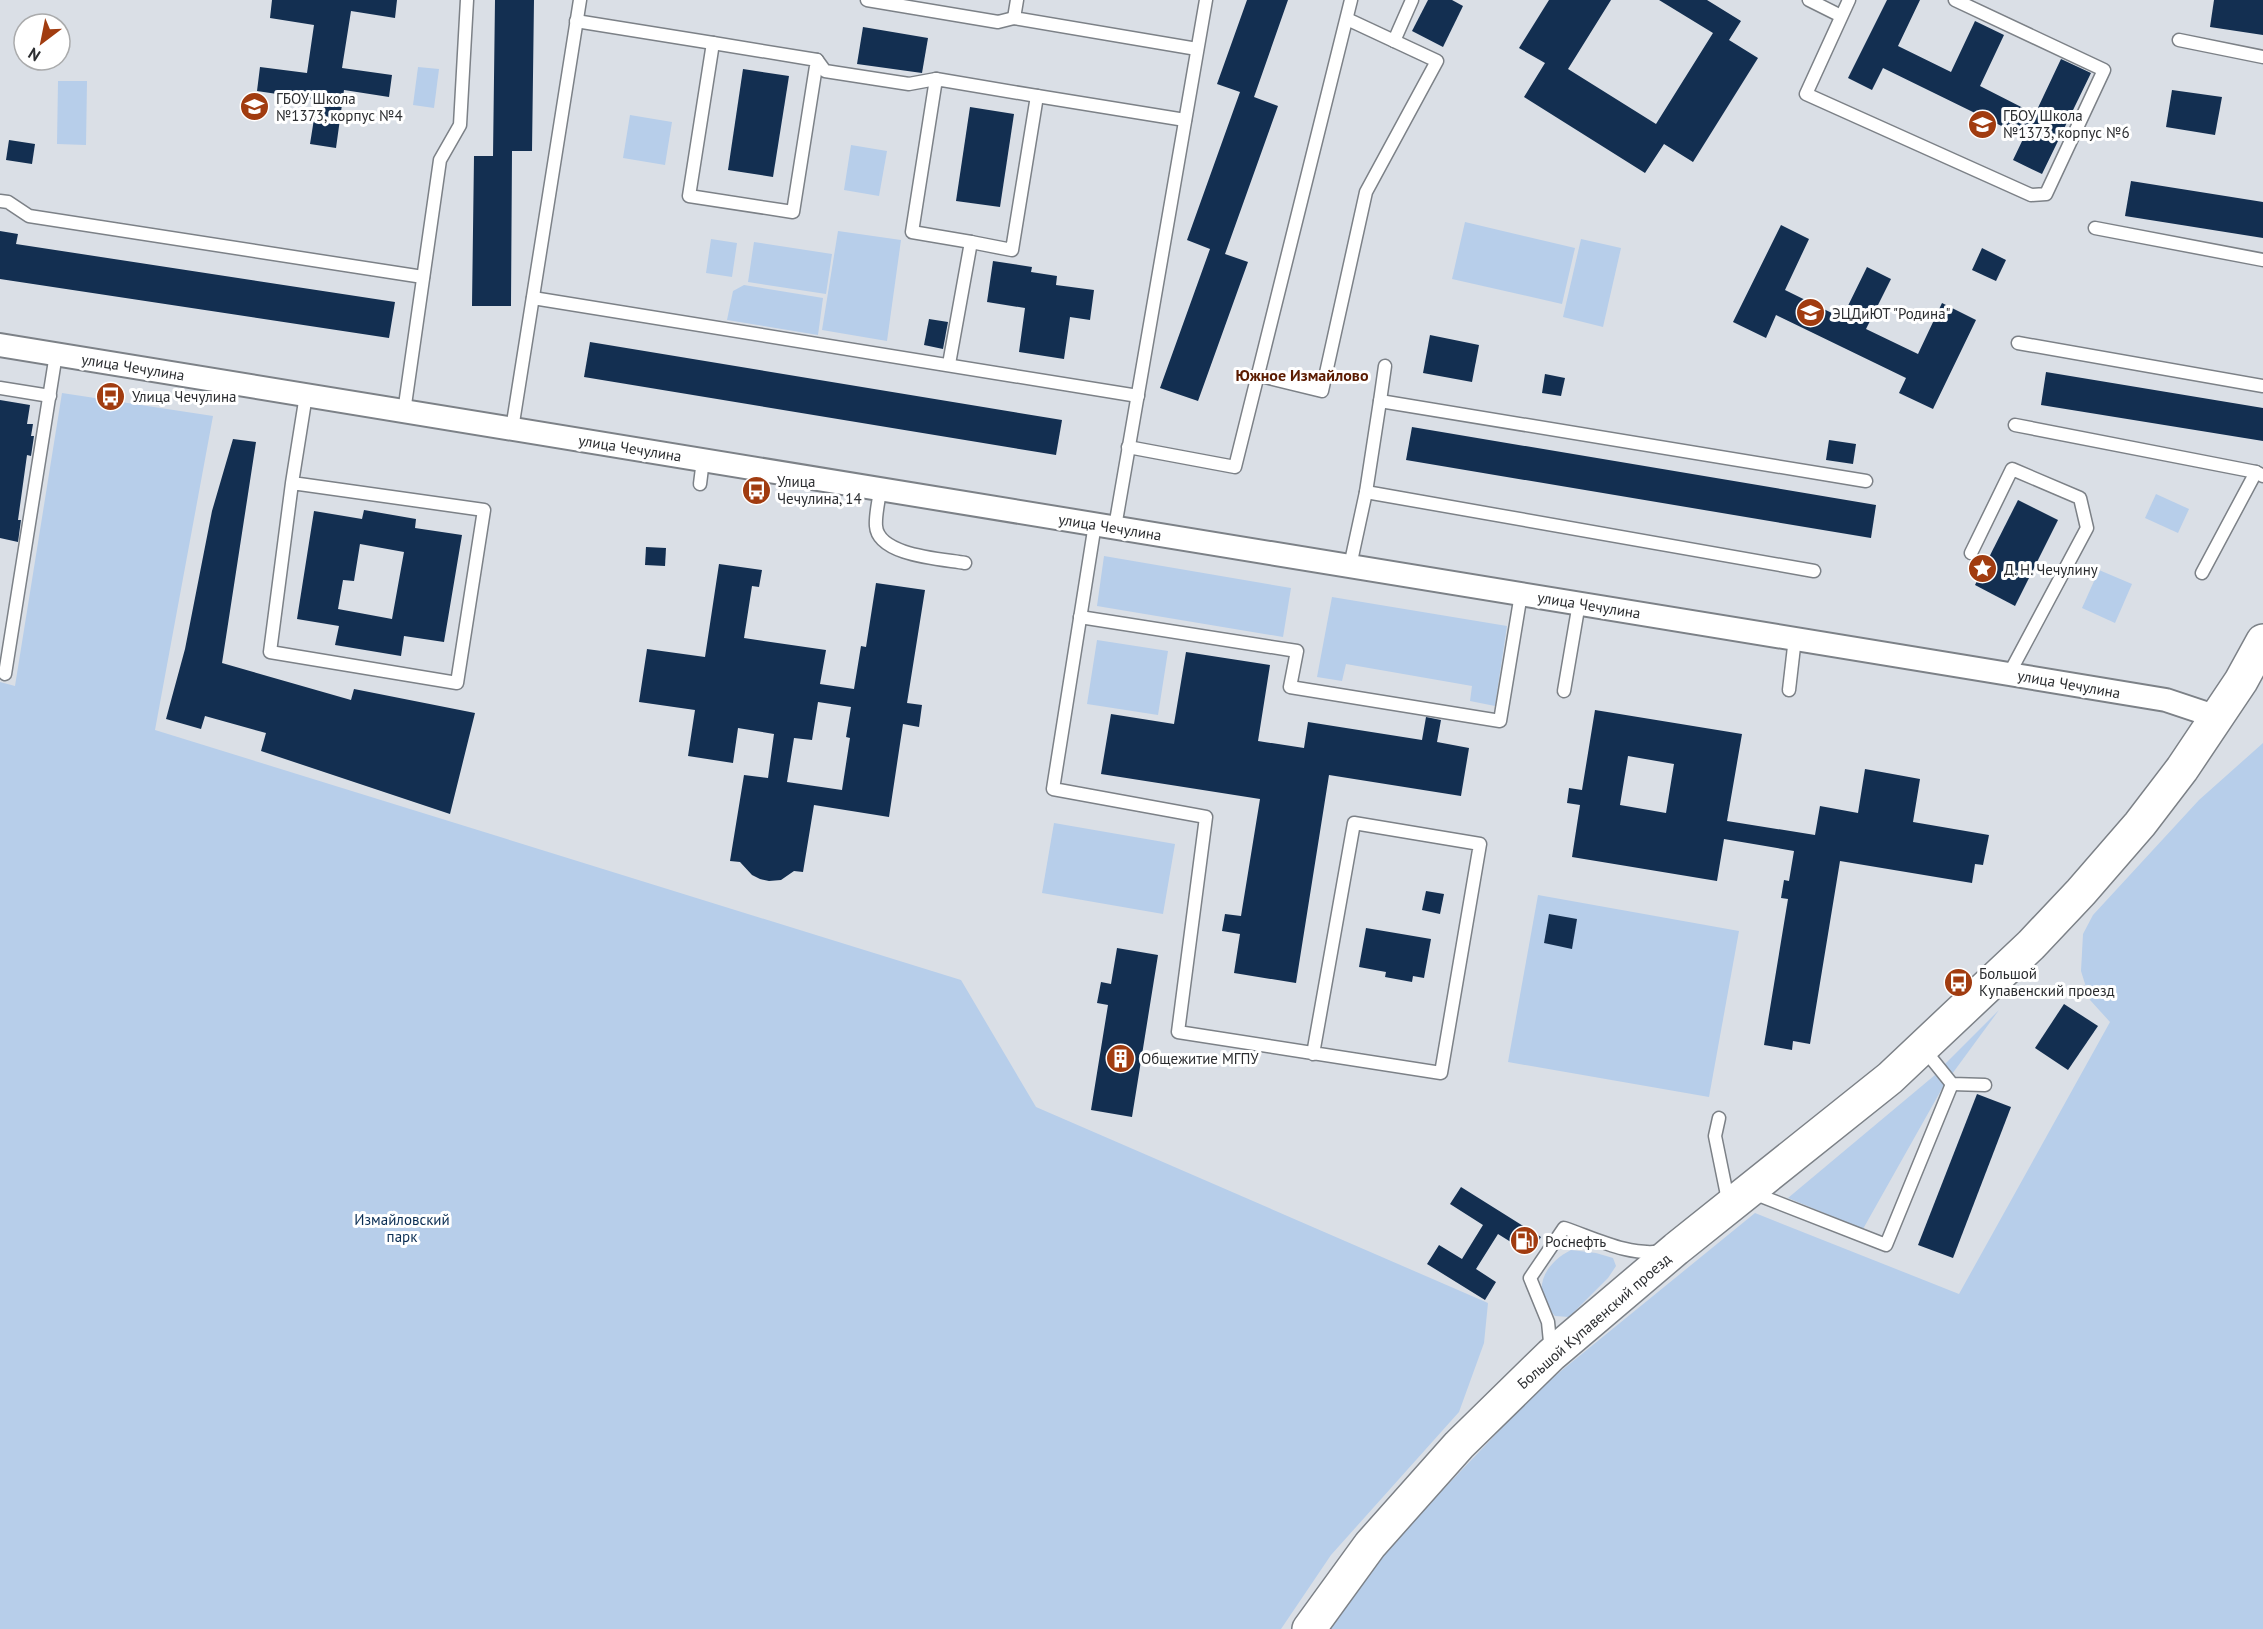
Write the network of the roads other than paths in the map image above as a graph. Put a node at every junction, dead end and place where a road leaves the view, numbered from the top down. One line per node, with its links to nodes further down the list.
1 (467, 0): 28 (lane)
2 (580, 0): 14 (lane)
3 (867, 0): 12 (lane)
4 (1017, 0): 12 (lane)
5 (1206, 0): 18 (lane)
6 (1351, 0): 13 (lane)
7 (1412, 0): 16 (lane)
8 (1809, 0): 11 (lane)
9 (1849, 0): 11 (lane)
10 (1954, 0): 11 (lane)
11 (1841, 16)
12 (1014, 18): 18 (lane)
13 (1347, 19): 16 (lane); 35 (lane)
14 (576, 21): 17 (lane); 29 (lane)
15 (2179, 40): 19 (lane)
16 (1394, 41): 35 (lane)
17 (713, 43): 20 (lane); 20 (lane)
18 (1197, 49): 23 (lane)
19 (2263, 57)
20 (817, 60): 21 (lane)
21 (936, 80): 22 (lane); 26 (lane)
22 (1037, 96): 23 (lane); 26 (lane)
23 (1185, 120): 40 (lane)
24 (0, 201): 28 (lane)
25 (2095, 228): 27 (lane)
26 (971, 242): 33 (lane)
27 (2263, 260)
28 (423, 277): 42 (lane)
29 (532, 298): 33 (lane); 44 (lane)
30 (2018, 343): 36 (lane)
31 (0, 345): 32 (street, улица Чечулина)
32 (56, 354): 38 (street, улица Чечулина); 39 (lane)
33 (949, 363): 40 (lane)
34 (1385, 366): 41 (lane)
35 (1257, 375): 45 (lane)
36 (2263, 387)
37 (0, 388): 39 (lane)
38 (306, 395): 42 (street, улица Чечулина); 49 (lane)
39 (50, 396): 62 (lane)
40 (1138, 396): 45 (lane)
41 (1380, 401): 48 (lane); 52 (lane)
42 (404, 411): 44 (street, улица Чечулина)
43 (2015, 425): 47 (lane)
44 (512, 429): 46 (street, улица Чечулина)
45 (1128, 447): 53 (lane)
46 (703, 460): 50 (lane); 51 (street, улица Чечулина)
47 (2259, 474): 58 (lane)
48 (1866, 482)
49 (292, 483): 49 (lane)
50 (700, 484)
51 (880, 489): 53 (street, улица Чечулина); 55 (lane)
52 (1366, 492): 56 (lane); 57 (lane)
53 (1105, 526): 56 (street, улица Чечулина); 61 (lane)
54 (1971, 553): 66 (lane)
55 (965, 563)
56 (1350, 566): 59 (street, улица Чечулина)
57 (1814, 571)
58 (2202, 573)
59 (1521, 594): 60 (street, улица Чечулина); 61 (lane)
60 (1579, 603): 63 (street, улица Чечулина); 68 (lane)
61 (1080, 617): 71 (lane)
62 (6, 634): 65 (lane)
63 (1795, 638): 66 (street, улица Чечулина); 67 (lane)
64 (2263, 641): 69 (main road, Большой Купавенский проезд)
65 (5, 674)
66 (2009, 674): 69 (street, улица Чечулина)
67 (1789, 690)
68 (1564, 691)
69 (2217, 717): 70 (main road, Большой Купавенский проезд)
70 (1923, 1047): 72 (lane); 75 (main road, Большой Купавенский проезд)
71 (1313, 1054): 71 (lane)
72 (1952, 1084): 73 (lane); 75 (lane)
73 (1985, 1085)
74 (1719, 1118): 75 (lane)
75 (1740, 1196): 76 (main road, Большой Купавенский проезд)
76 (1676, 1249): 77 (main road, Большой Купавенский проезд); 77 (lane)
77 (1551, 1355): 78 (main road, Большой Купавенский проезд)
78 (1309, 1629)

